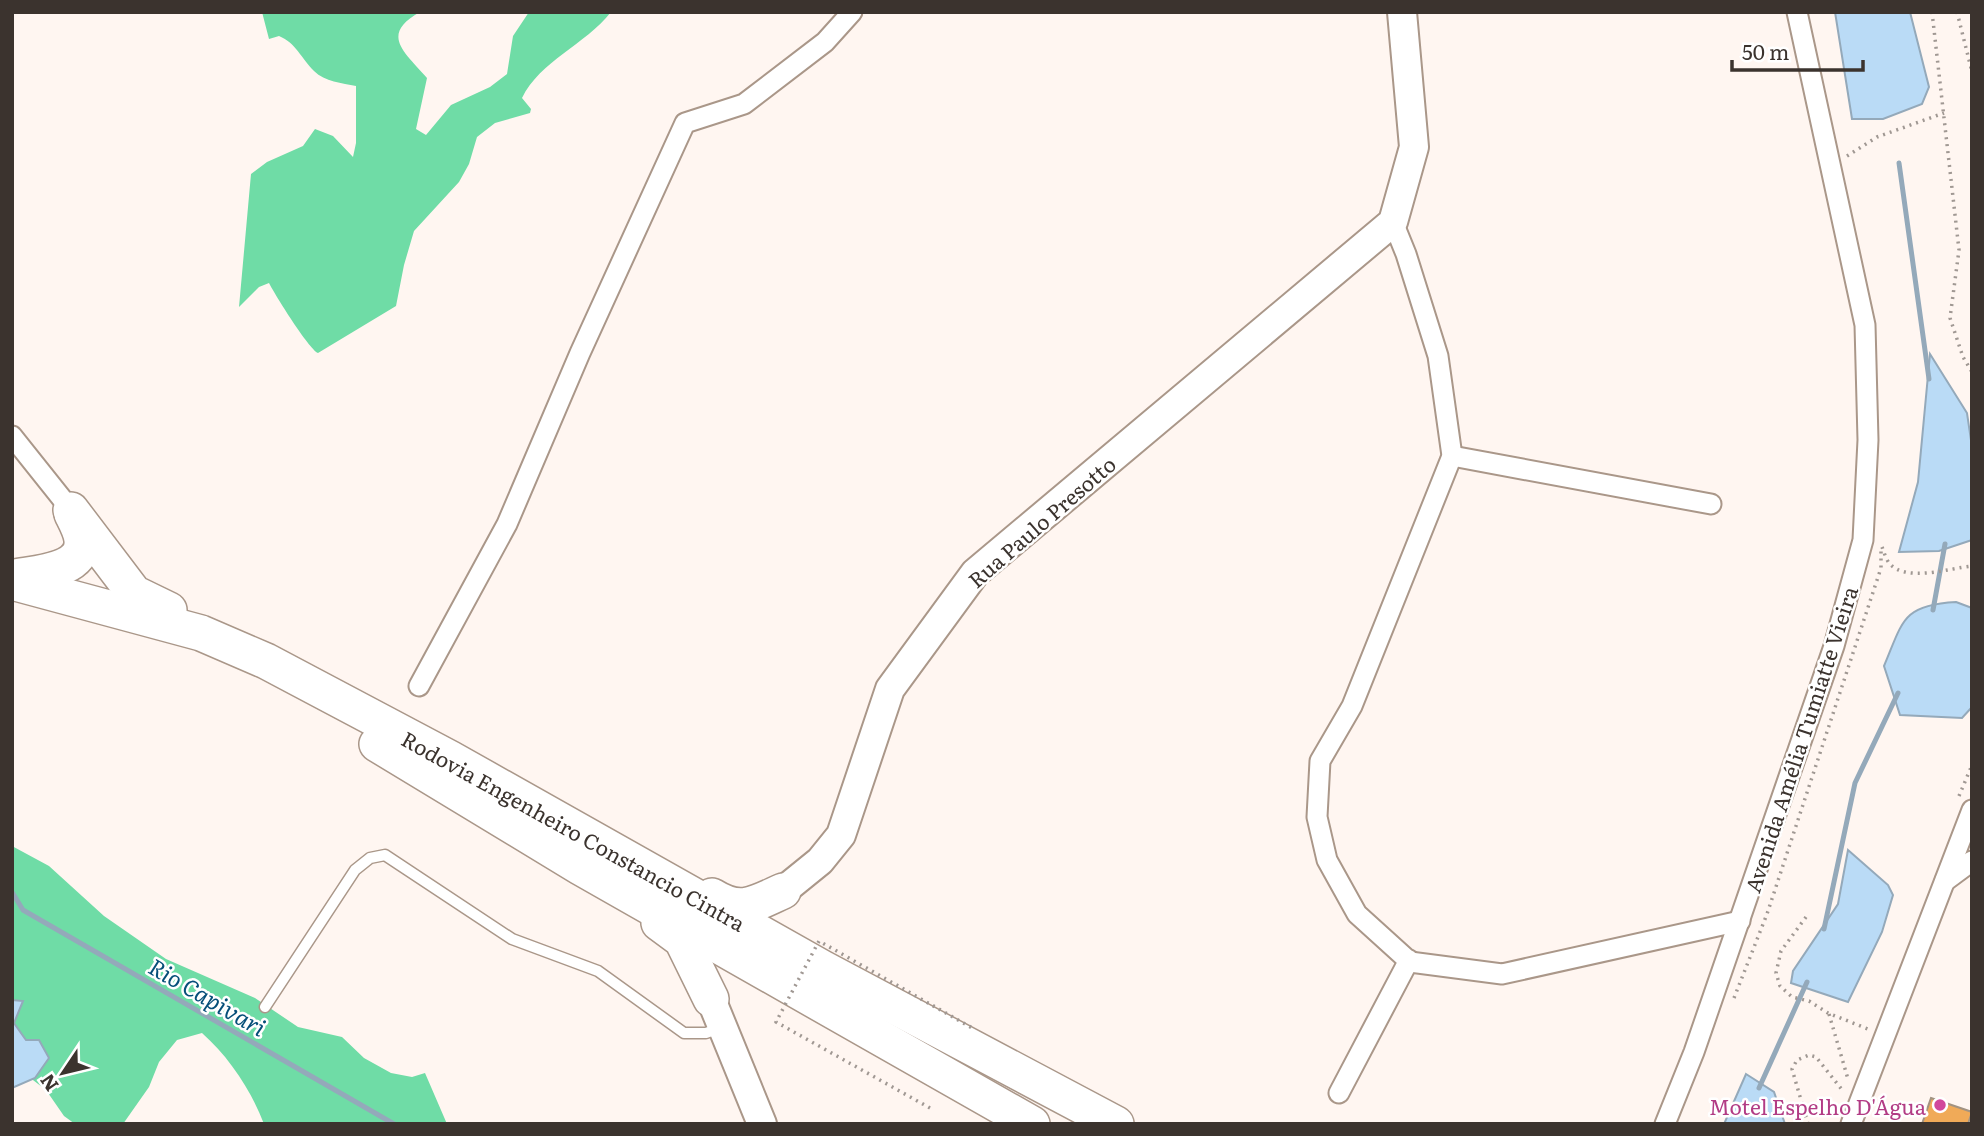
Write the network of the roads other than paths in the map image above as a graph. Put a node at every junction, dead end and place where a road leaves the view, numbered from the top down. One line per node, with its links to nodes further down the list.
1 (852, 12): 12 (street)
2 (1402, 12): 4 (street)
3 (1797, 12): 19 (street, Avenida Amélia Tumiatte Vieira)
4 (1392, 222): 6 (street); 18 (street, Rua Paulo Presotto)
5 (12, 436): 8 (street)
6 (1452, 456): 7 (street); 20 (street)
7 (1711, 504)
8 (71, 510): 9 (highway); 11 (highway)
9 (12, 580): 11 (highway, Rodovia Engenheiro Constancio Cintra)
10 (12, 606): 16 (highway, Rodovia Engenheiro Constancio Cintra)
11 (266, 661): 14 (highway, Rodovia Engenheiro Constancio Cintra)
12 (419, 686)
13 (1972, 810): 17 (street)
14 (619, 856): 18 (highway); 21 (highway, Rodovia Engenheiro Constancio Cintra)
15 (1972, 860): 17 (street)
16 (580, 867): 21 (highway, Rodovia Engenheiro Constancio Cintra); 23 (highway)
17 (1945, 881): 29 (street)
18 (783, 891): 21 (highway)
19 (1740, 921): 20 (street); 28 (street, Avenida Amélia Tumiatte Vieira)
20 (1409, 960): 24 (street)
21 (815, 983): 23 (highway); 26 (highway, Rodovia Engenheiro Constancio Cintra); 27 (highway, Rodovia Engenheiro Constancio Cintra)
22 (265, 1007): 23 (lane)
23 (715, 1014): 25 (street)
24 (1339, 1093)
25 (762, 1124)
26 (1032, 1124)
27 (1116, 1124)
28 (1665, 1124)
29 (1851, 1124)

